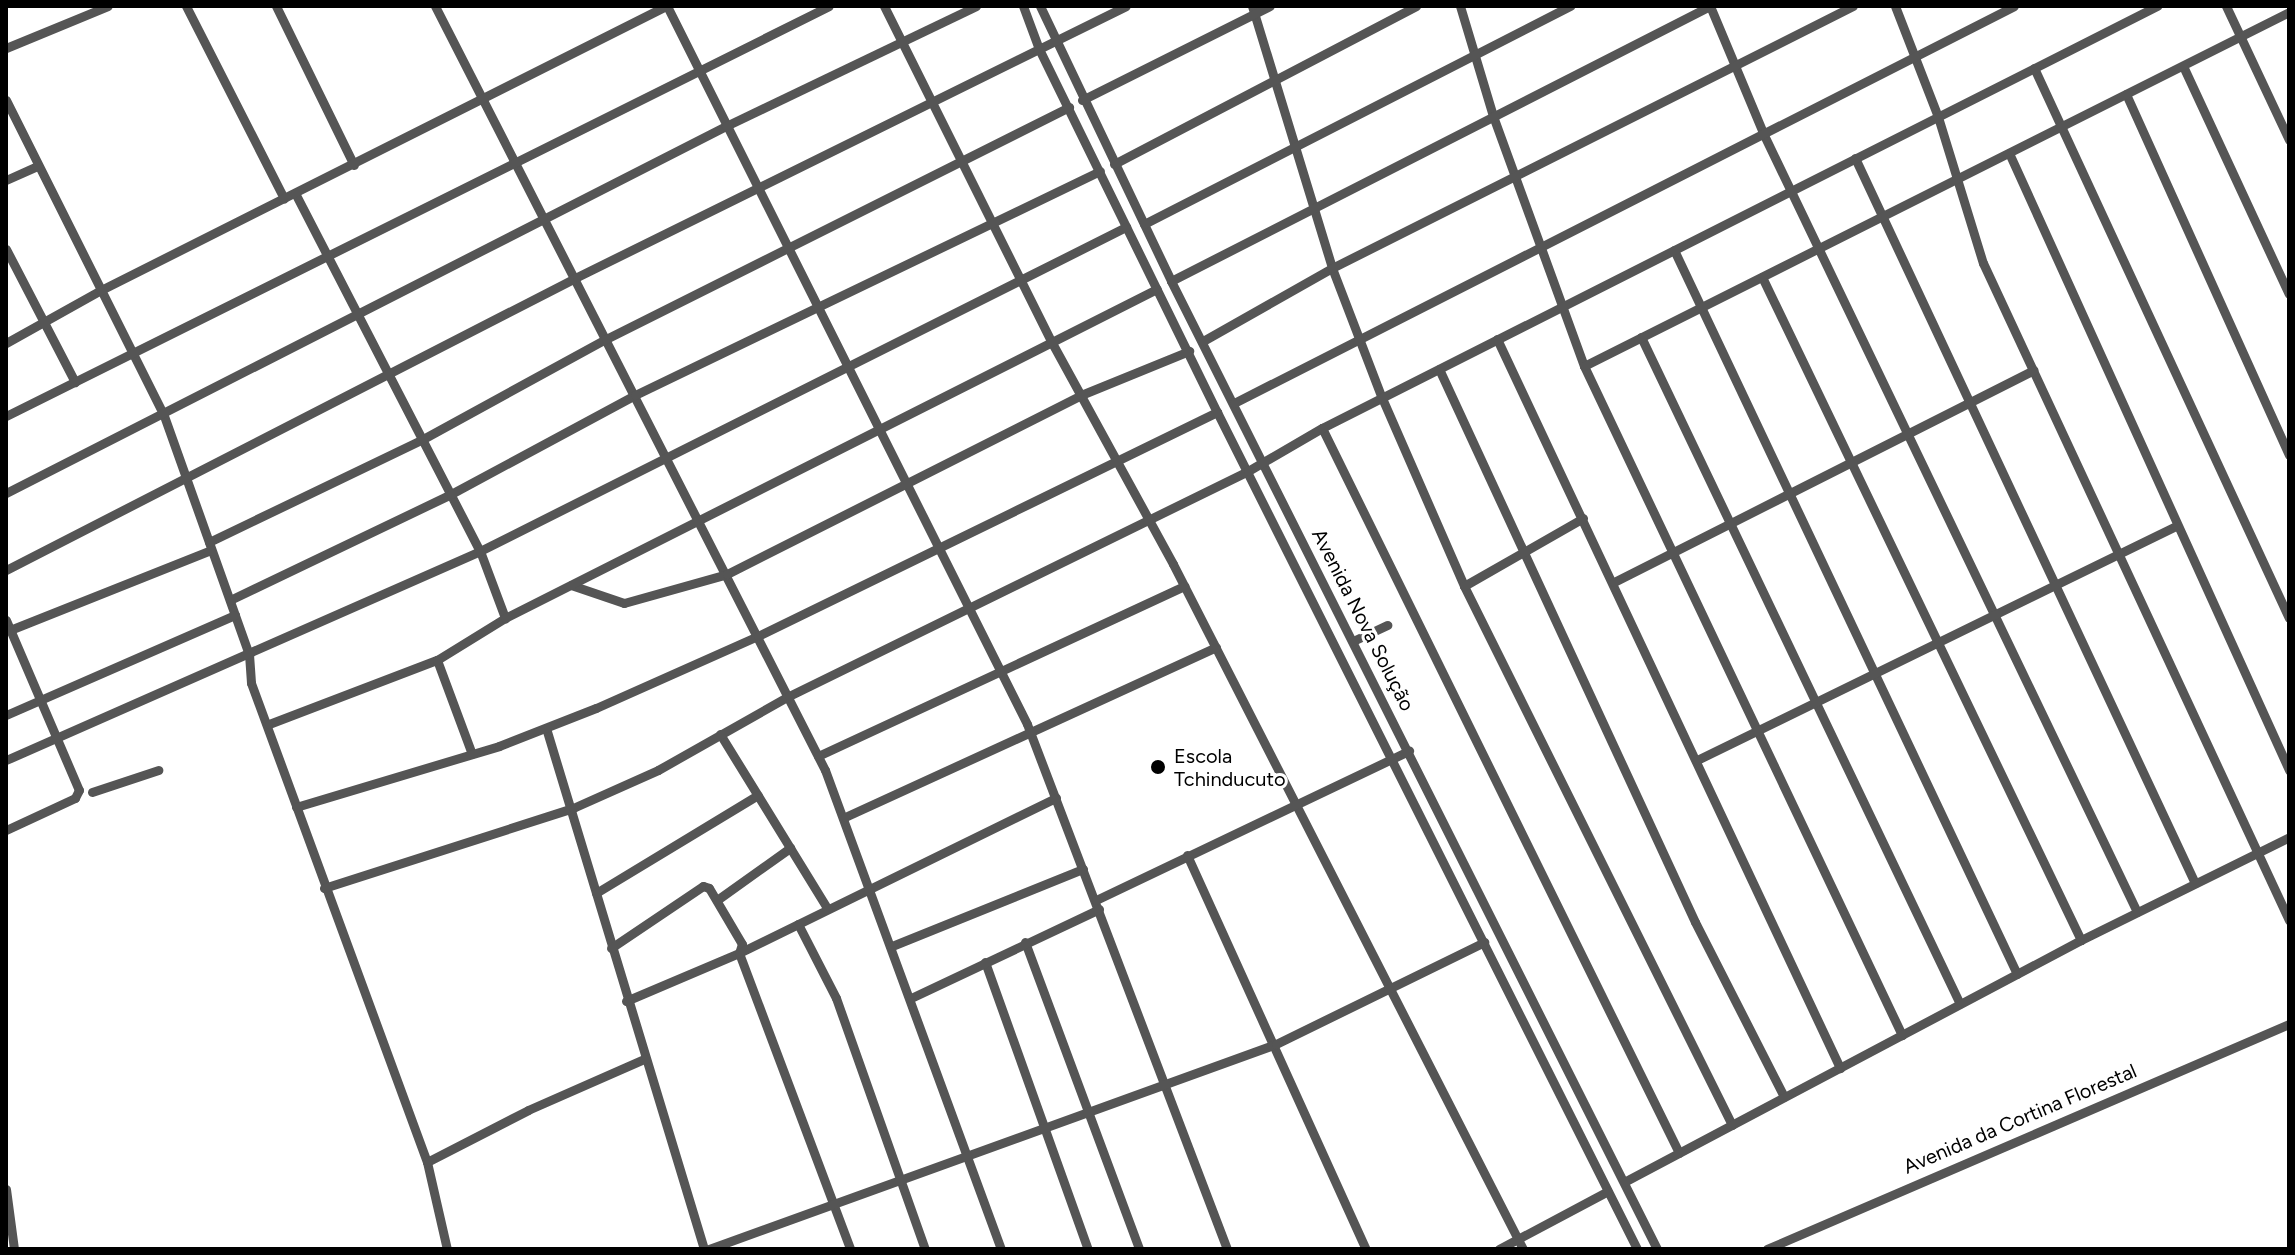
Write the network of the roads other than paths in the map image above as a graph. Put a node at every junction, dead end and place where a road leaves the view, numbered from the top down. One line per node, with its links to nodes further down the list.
1 (108, 6): 29 (street)
2 (186, 6): 65 (street)
3 (276, 6): 56 (street)
4 (435, 6): 39 (street)
5 (666, 6): 35 (street); 39 (street)
6 (829, 6): 35 (street)
7 (884, 6): 27 (street)
8 (976, 6): 27 (street)
9 (1023, 6): 30 (street, Avenida Nova Solução)
10 (1040, 6): 28 (street, Avenida Nova Solução)
11 (1126, 6): 28 (street)
12 (1270, 6): 23 (street)
13 (1416, 6): 37 (street)
14 (1460, 6): 31 (street)
15 (1570, 6): 31 (street)
16 (1710, 6): 33 (street); 44 (street)
17 (1853, 6): 33 (street)
18 (1895, 6): 32 (street)
19 (2014, 6): 32 (street)
20 (2132, 6): 25 (street)
21 (2157, 6): 25 (street)
22 (2226, 6): 26 (street)
23 (1253, 10): 37 (street); 41 (street)
24 (2289, 12): 26 (street)
25 (2137, 16): 36 (street)
26 (2241, 36): 34 (street); 49 (street)
27 (901, 42): 42 (street); 46 (street)
28 (1053, 42): 30 (street); 41 (street, Avenida Nova Solução)
29 (6, 48)
30 (1039, 49): 42 (street); 43 (street, Avenida Nova Solução)
31 (1475, 54): 44 (street); 50 (street)
32 (1913, 57): 45 (street); 48 (street)
33 (1733, 66): 48 (street); 59 (street)
34 (2183, 66): 38 (street); 85 (street)
35 (698, 68): 46 (street); 53 (street)
36 (2034, 68): 45 (street); 47 (street)
37 (1276, 79): 50 (street); 55 (street)
38 (2126, 94): 47 (street); 118 (street)
39 (483, 98): 53 (street); 56 (street)
40 (6, 100): 57 (street)
41 (1082, 100): 55 (street, Avenida Nova Solução)
42 (932, 105): 54 (street); 62 (street)
43 (1069, 107): 54 (street); 58 (street, Avenida Nova Solução)
44 (1493, 116): 59 (street); 66 (street)
45 (1938, 117): 52 (street); 60 (street)
46 (726, 126): 62 (street); 68 (street)
47 (2061, 126): 51 (street); 152 (street)
48 (1763, 133): 63 (street); 72 (street)
49 (2289, 140)
50 (1298, 145): 66 (street); 70 (street)
51 (2009, 153): 60 (street); 133 (street)
52 (1855, 158): 63 (street); 67 (street)
53 (516, 160): 68 (street); 77 (street)
54 (962, 164): 69 (street); 75 (street)
55 (1114, 164): 70 (street, Avenida Nova Solução)
56 (354, 165): 64 (street)
57 (37, 166): 61 (street); 84 (street)
58 (1100, 171): 69 (street); 71 (street, Avenida Nova Solução)
59 (1516, 176): 72 (street); 78 (street)
60 (1957, 179): 67 (street); 103 (street)
61 (6, 180)
62 (758, 190): 75 (street); 79 (street)
63 (1792, 191): 73 (street); 76 (street)
64 (295, 193): 65 (street); 77 (street)
65 (284, 198): 84 (street)
66 (1315, 207): 78 (street); 82 (street)
67 (1882, 216): 73 (street); 109 (street)
68 (546, 218): 79 (street); 89 (street)
69 (992, 224): 81 (street); 88 (street)
70 (1144, 224): 82 (street, Avenida Nova Solução)
71 (1126, 227): 81 (street); 83 (street, Avenida Nova Solução)
72 (1542, 245): 86 (street); 93 (street)
73 (1821, 247): 80 (street); 116 (street)
74 (6, 249): 90 (street)
75 (788, 249): 88 (street); 92 (street)
76 (1674, 250): 86 (street); 87 (street)
77 (329, 253): 89 (street); 98 (street)
78 (1332, 268): 93 (street); 96 (street)
79 (577, 277): 92 (street); 104 (street)
80 (1762, 277): 87 (street); 120 (street)
81 (1022, 280): 95 (street); 101 (street)
82 (1171, 281): 96 (street, Avenida Nova Solução)
83 (1157, 289): 95 (street); 99 (street, Avenida Nova Solução)
84 (101, 290): 90 (street); 98 (street)
85 (2289, 294)
86 (1564, 305): 94 (street); 100 (street)
87 (1701, 307): 91 (street); 126 (street)
88 (820, 308): 101 (street); 106 (street)
89 (360, 313): 104 (street); 112 (street)
90 (43, 322): 97 (street); 105 (street)
91 (1641, 337): 100 (street); 132 (street)
92 (606, 339): 106 (street); 117 (street)
93 (1357, 339): 108 (street); 110 (street)
94 (1497, 339): 102 (street); 129 (street)
95 (1051, 341): 107 (street); 114 (street)
96 (1203, 341): 110 (street, Avenida Nova Solução)
97 (6, 343)
98 (137, 351): 105 (street); 112 (street)
99 (1189, 351): 107 (street); 111 (street, Avenida Nova Solução)
100 (1584, 366): 138 (street)
101 (850, 368): 114 (street); 119 (street)
102 (1439, 369): 108 (street); 139 (street)
103 (2033, 370): 109 (street); 137 (street)
104 (391, 376): 117 (street); 124 (street)
105 (75, 382): 113 (street)
106 (635, 395): 119 (street); 128 (street)
107 (1081, 395): 122 (street); 125 (street)
108 (1382, 398): 115 (street); 146 (street)
109 (1970, 402): 116 (street); 142 (street)
110 (1234, 403): 121 (street, Avenida Nova Solução)
111 (1217, 412): 122 (street); 123 (street, Avenida Nova Solução)
112 (163, 413): 124 (street); 127 (street)
113 (6, 416)
114 (879, 428): 125 (street); 130 (street)
115 (1322, 428): 121 (street); 228 (street)
116 (1909, 433): 120 (street); 149 (street)
117 (423, 439): 128 (street); 134 (street)
118 (2289, 455)
119 (667, 458): 130 (street); 136 (street)
120 (1850, 460): 126 (street); 158 (street)
121 (1264, 462): 123 (street); 157 (street, Avenida Nova Solução)
122 (1115, 463): 131 (street); 135 (street)
123 (1248, 471): 131 (street); 177 (street, Avenida Nova Solução)
124 (188, 478): 134 (street); 140 (street)
125 (909, 482): 135 (street); 141 (street)
126 (1789, 492): 132 (street); 163 (street)
127 (6, 493)
128 (451, 494): 136 (street); 147 (street)
129 (1583, 518): 139 (street); 143 (street)
130 (699, 520): 141 (street); 144 (street)
131 (1147, 520): 145 (street); 148 (street)
132 (1731, 522): 138 (street); 166 (street)
133 (2176, 526): 137 (street); 181 (street)
134 (210, 546): 147 (street); 155 (street)
135 (943, 547): 148 (street); 156 (street)
136 (480, 551): 151 (street); 160 (street)
137 (2117, 551): 142 (street); 192 (street)
138 (1671, 552): 143 (street); 171 (street)
139 (1525, 553): 146 (street); 223 (street)
140 (6, 570)
141 (727, 574): 144 (street); 156 (street)
142 (2054, 581): 149 (street); 195 (street)
143 (1614, 582): 179 (street)
144 (571, 585): 151 (street)
145 (1184, 586): 159 (street); 162 (street)
146 (1464, 586): 225 (street)
147 (230, 600): 150 (street)
148 (972, 609): 162 (street); 164 (street)
149 (1995, 614): 158 (street); 202 (street)
150 (235, 615): 160 (street); 165 (street)
151 (505, 618): 161 (street)
152 (2289, 618)
153 (6, 620): 155 (street)
154 (1388, 625): 157 (street)
155 (10, 630): 165 (street)
156 (758, 636): 164 (street); 169 (street)
157 (1353, 641): 174 (street, Avenida Nova Solução)
158 (1938, 642): 163 (street); 205 (street)
159 (1216, 647): 170 (street); 185 (street)
160 (249, 654): 168 (street); 173 (street)
161 (437, 660): 168 (street); 175 (street)
162 (1001, 668): 170 (street); 176 (street)
163 (1874, 673): 166 (street); 212 (street)
164 (789, 696): 172 (street); 176 (street)
165 (39, 701): 167 (street); 173 (street)
166 (1815, 704): 171 (street); 216 (street)
167 (6, 715)
168 (269, 724): 186 (street)
169 (546, 728): 175 (street); 187 (street)
170 (1030, 730): 184 (street); 188 (street)
171 (1757, 731): 179 (street); 218 (street)
172 (720, 734): 183 (street); 187 (street)
173 (57, 740): 178 (street); 189 (street)
174 (1409, 751): 177 (street); 231 (street, Avenida Nova Solução)
175 (472, 754): 186 (street)
176 (818, 756): 188 (street)
177 (1393, 759): 185 (street); 207 (street, Avenida Nova Solução)
178 (6, 760)
179 (1697, 760): 221 (street)
180 (158, 770): 182 (street)
181 (2289, 770)
182 (92, 792)
183 (758, 795): 191 (street); 198 (street)
184 (1056, 798): 194 (street); 196 (street)
185 (1296, 802): 193 (street); 213 (street)
186 (296, 807): 197 (street)
187 (573, 808): 197 (street); 198 (street)
188 (845, 817): 196 (street)
189 (6, 830)
190 (2289, 837): 192 (street)
191 (790, 848): 199 (street); 201 (street)
192 (2257, 853): 195 (street); 203 (street)
193 (1187, 855): 200 (street); 219 (street)
194 (1083, 869): 200 (street); 208 (street)
195 (2195, 883): 202 (street)
196 (870, 885): 201 (street); 208 (street)
197 (324, 888): 229 (street)
198 (596, 893): 209 (street)
199 (717, 900): 209 (street); 210 (street)
200 (1098, 904): 206 (street); 222 (street)
201 (827, 908): 204 (street)
202 (2137, 912): 205 (street)
203 (2289, 920)
204 (798, 924): 210 (street); 230 (street)
205 (2081, 940): 212 (street)
206 (1025, 942): 211 (street); 224 (street)
207 (1484, 942): 213 (street); 233 (street, Avenida Nova Solução)
208 (892, 946): 214 (street)
209 (611, 948): 215 (street)
210 (739, 953): 215 (street); 234 (street)
211 (985, 962): 214 (street); 226 (street)
212 (2017, 974): 216 (street)
213 (1388, 988): 219 (street); 235 (street)
214 (911, 998): 227 (street)
215 (626, 1001): 220 (street)
216 (1960, 1004): 218 (street)
217 (2289, 1024): 250 (street, Avenida da Cortina Florestal)
218 (1902, 1035): 221 (street)
219 (1276, 1044): 222 (street); 245 (street)
220 (644, 1059): 229 (street); 238 (street)
221 (1840, 1068): 223 (street)
222 (1164, 1086): 224 (street); 244 (street)
223 (1784, 1097): 225 (street)
224 (1091, 1113): 226 (street); 243 (street)
225 (1732, 1125): 228 (street)
226 (1046, 1127): 227 (street); 242 (street)
227 (967, 1152): 230 (street); 241 (street)
228 (1679, 1153): 231 (street)
229 (427, 1162): 237 (street)
230 (903, 1177): 234 (street); 240 (street)
231 (1624, 1182): 249 (street, Avenida Nova Solução)
232 (6, 1189): 236 (street)
233 (1608, 1191): 235 (street); 248 (street, Avenida Nova Solução)
234 (835, 1205): 238 (street); 239 (street)
235 (1518, 1239): 246 (street); 247 (street)
236 (14, 1249)
237 (447, 1249)
238 (706, 1249)
239 (850, 1249)
240 (925, 1249)
241 (1001, 1249)
242 (1088, 1249)
243 (1139, 1249)
244 (1227, 1249)
245 (1366, 1249)
246 (1499, 1249)
247 (1523, 1249)
248 (1637, 1249)
249 (1657, 1249)
250 (1767, 1249)

